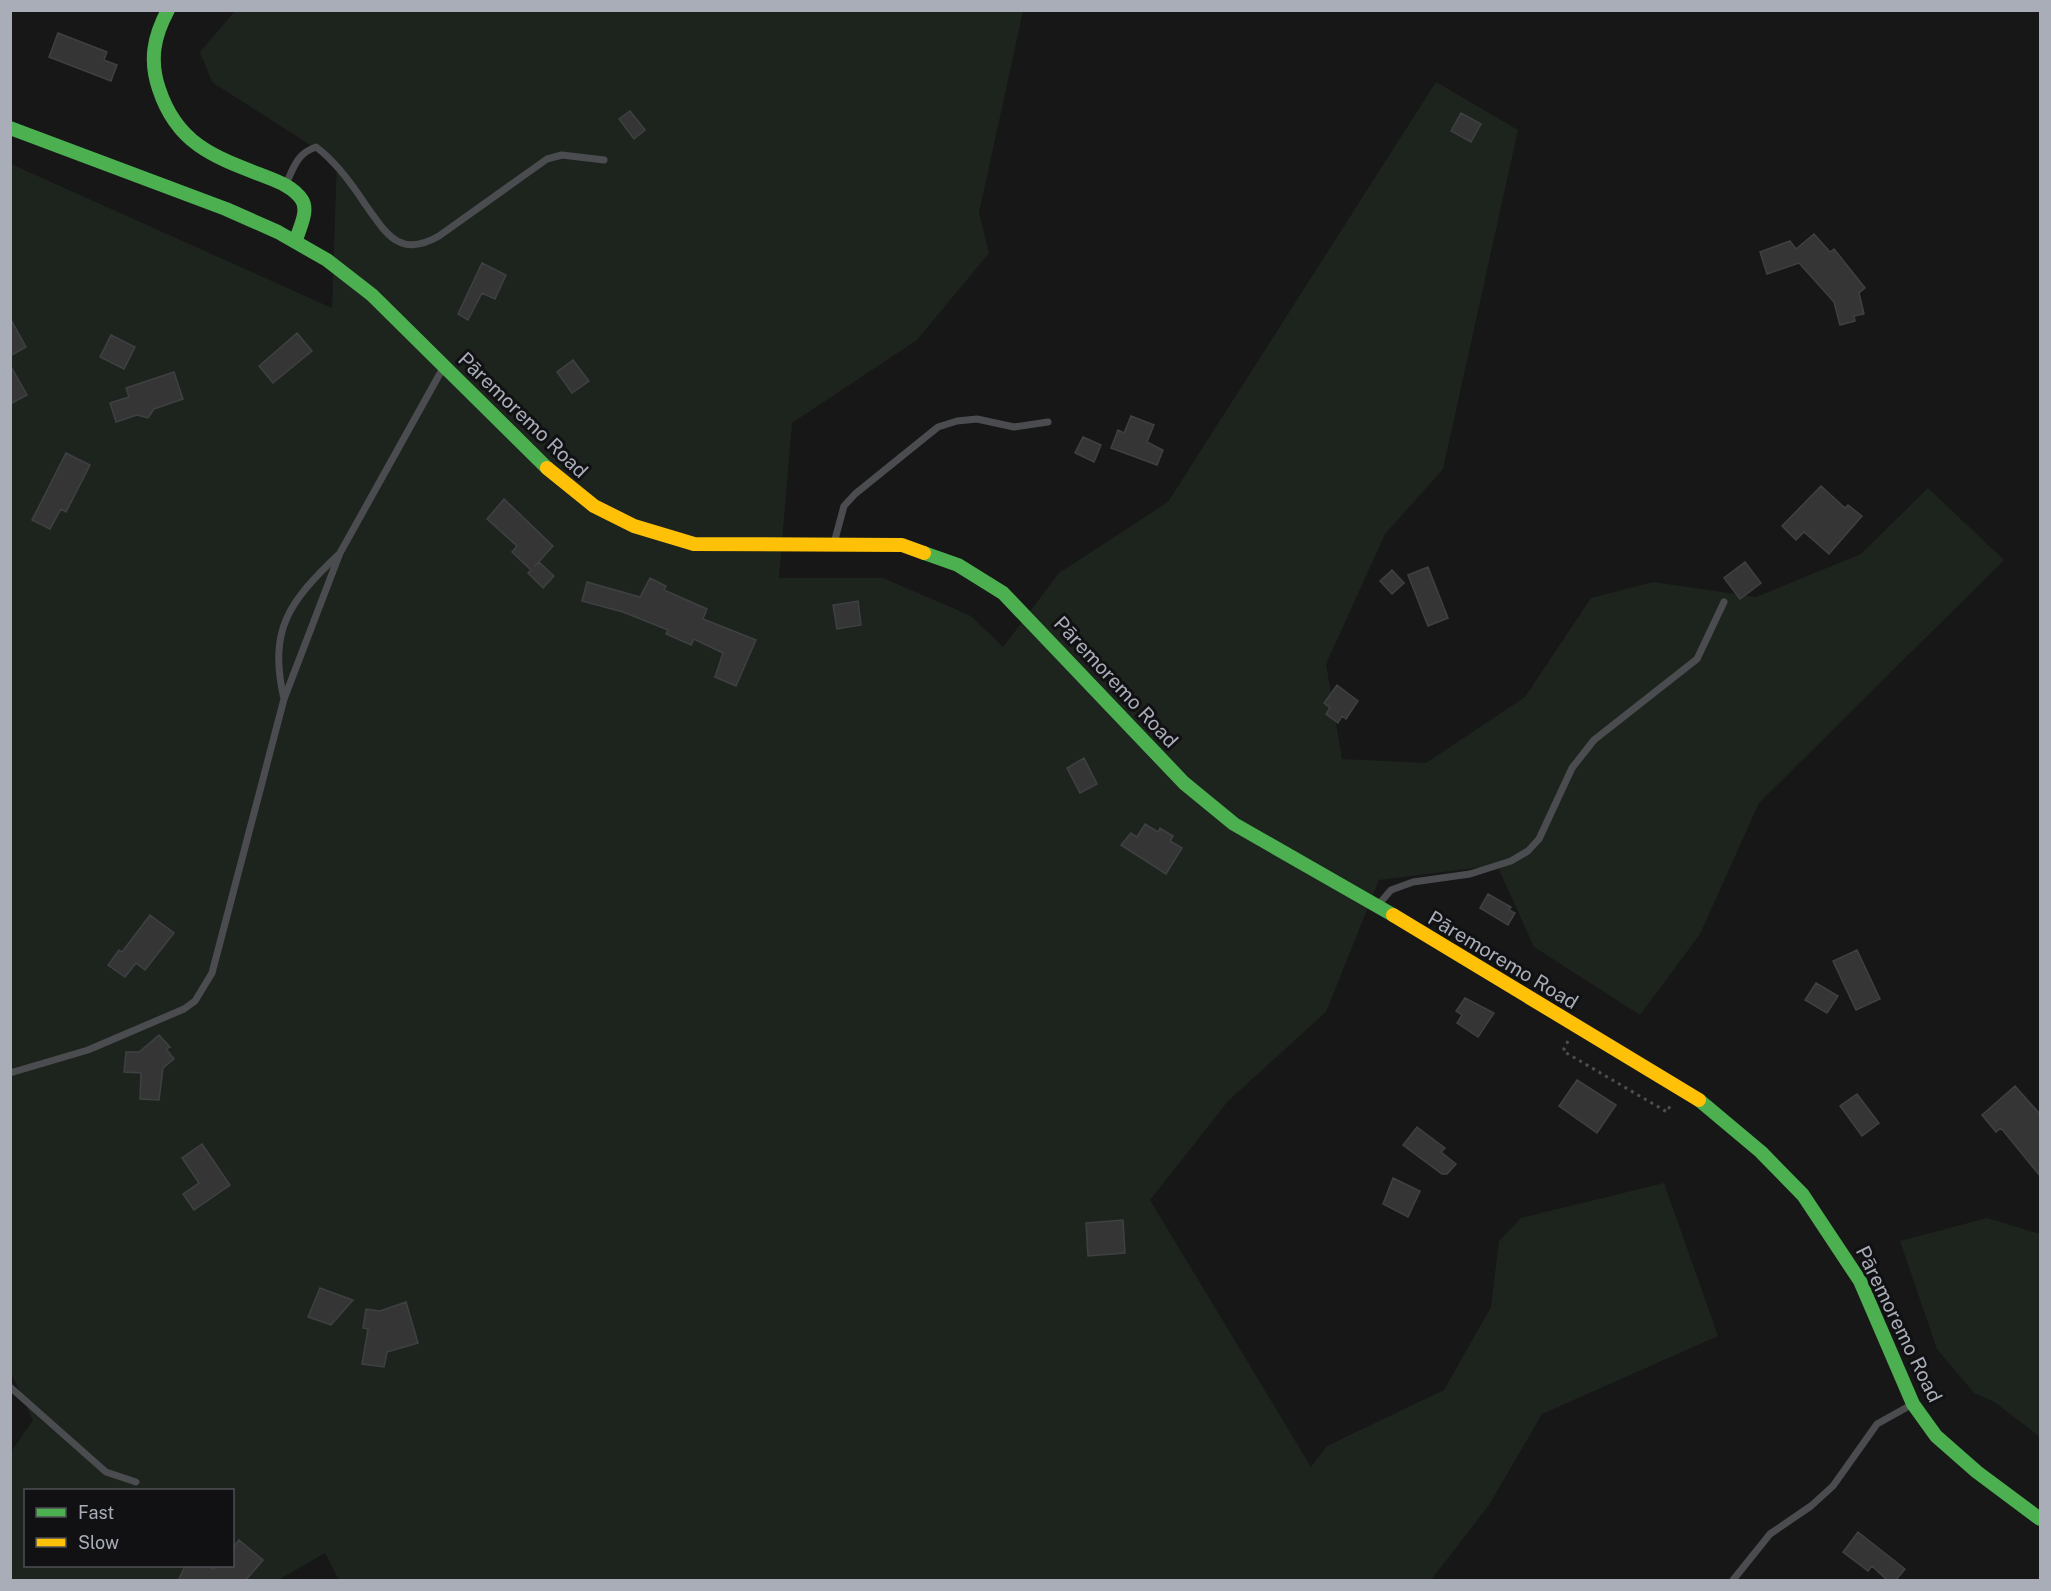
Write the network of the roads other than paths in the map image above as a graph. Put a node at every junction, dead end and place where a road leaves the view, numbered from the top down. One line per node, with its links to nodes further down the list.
1 (168, 10): 4 (street)
2 (10, 128): 5 (street, Pāremoremo Road)
3 (604, 160): 4 (lane)
4 (286, 184): 5 (street)
5 (296, 240): 6 (street, Pāremoremo Road)
6 (444, 366): 8 (street, Pāremoremo Road); 9 (lane)
7 (1048, 422): 8 (lane)
8 (834, 543): 12 (street, Pāremoremo Road)
9 (340, 553): 11 (lane); 11 (lane)
10 (1724, 602): 12 (lane)
11 (284, 699): 13 (lane)
12 (1378, 906): 15 (street, Pāremoremo Road)
13 (10, 1073)
14 (10, 1387): 16 (lane)
15 (1913, 1404): 17 (street, Pāremoremo Road); 18 (lane)
16 (136, 1482)
17 (2040, 1519)
18 (1733, 1581)

